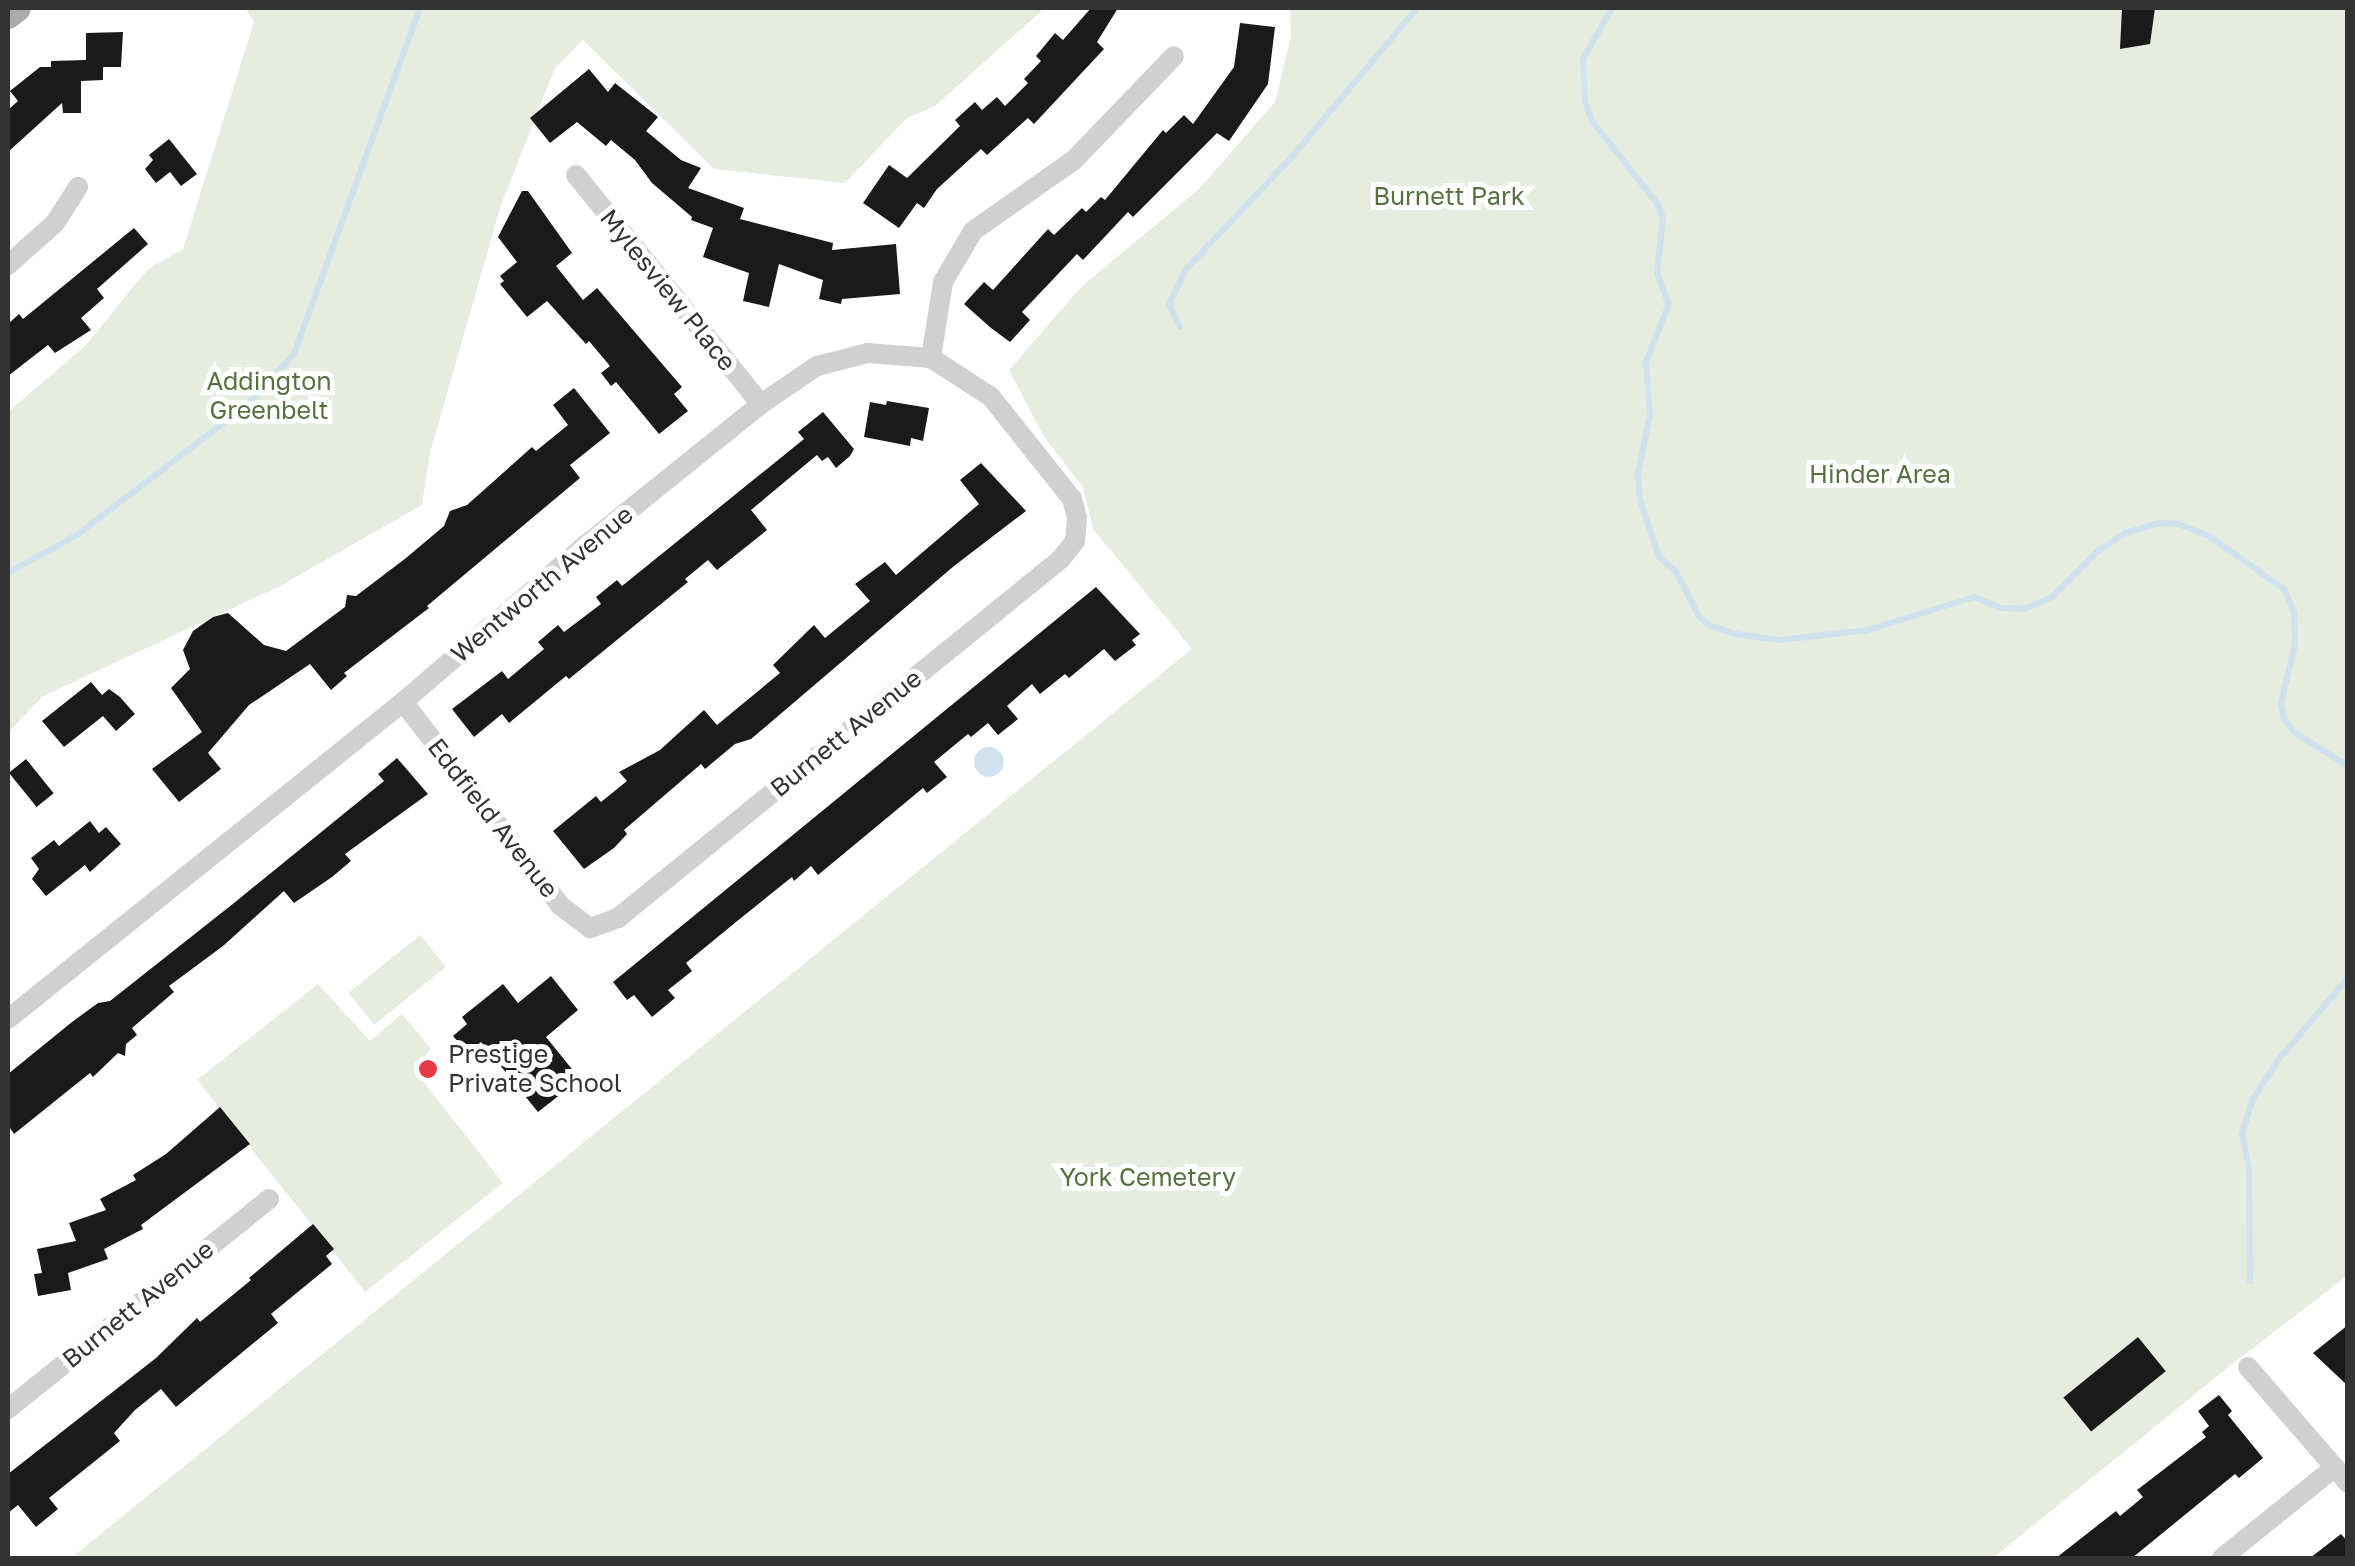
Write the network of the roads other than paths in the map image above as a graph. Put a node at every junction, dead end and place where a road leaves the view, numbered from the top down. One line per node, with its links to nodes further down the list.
1 (17, 8): 2 (main road)
2 (8, 15)
3 (1174, 56): 7 (street)
4 (576, 175): 8 (street, Mylesview Place)
5 (78, 188): 6 (street)
6 (8, 265)
7 (930, 358): 8 (street, Wentworth Avenue); 9 (street, Wentworth Avenue)
8 (761, 404): 10 (street, Wentworth Avenue)
9 (1077, 518): 11 (street, Burnett Avenue)
10 (403, 702): 11 (street, Eddfield Avenue); 12 (street, Wentworth Avenue)
11 (590, 928)
12 (8, 1019)
13 (269, 1199): 15 (street, Burnett Avenue)
14 (2248, 1367): 16 (street)
15 (8, 1409)
16 (2341, 1475): 17 (street)
17 (2222, 1558)

